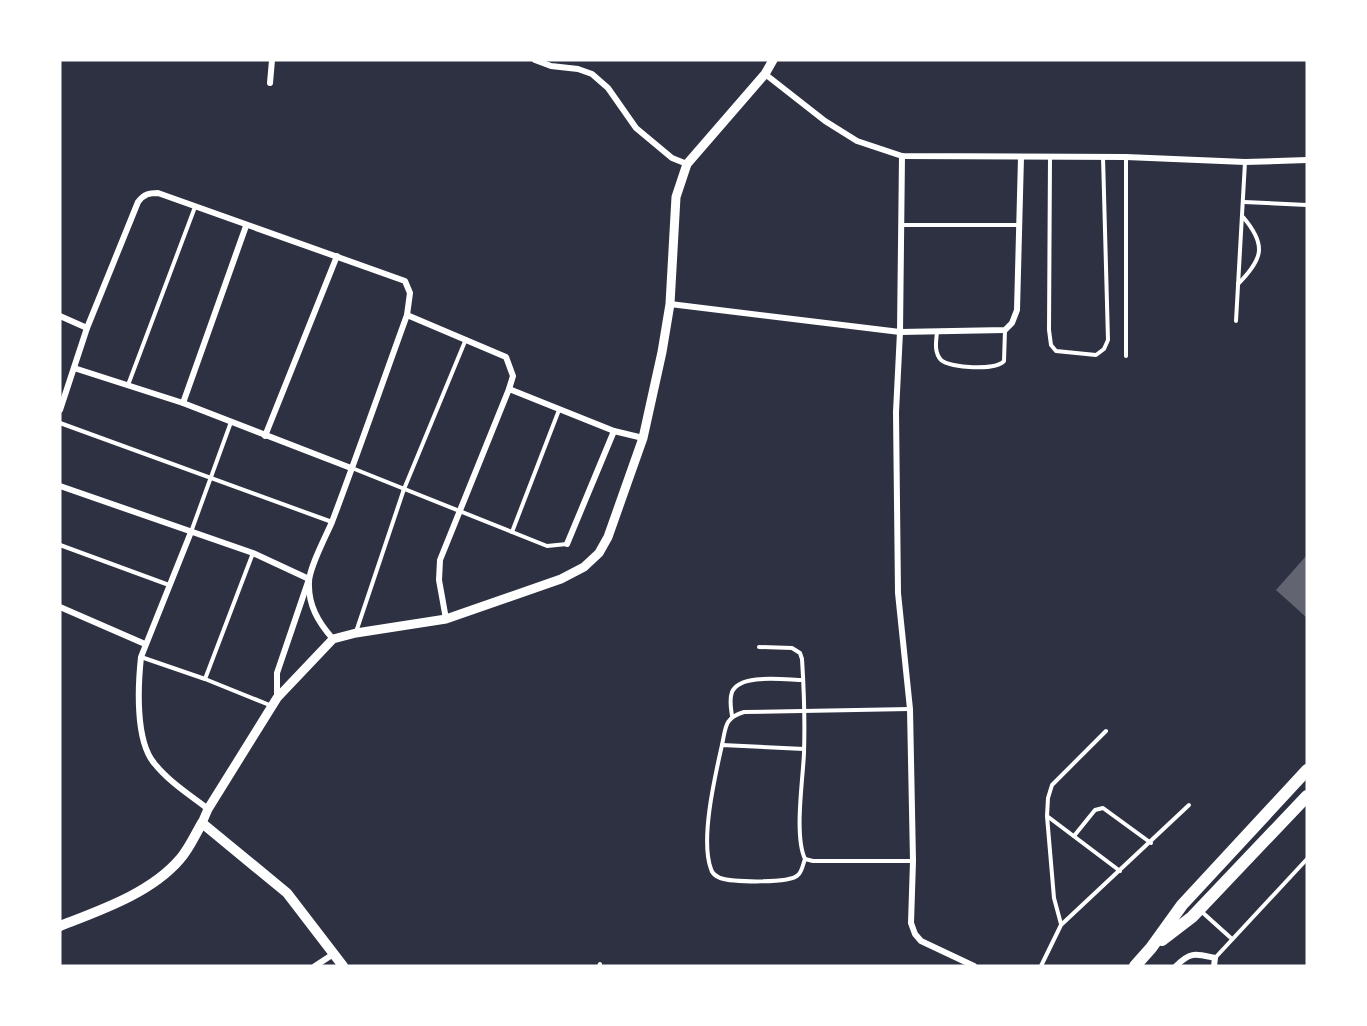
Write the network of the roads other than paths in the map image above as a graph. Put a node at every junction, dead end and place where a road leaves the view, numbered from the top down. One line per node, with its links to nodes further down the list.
1 (272, 60): 5 (street)
2 (535, 60): 13 (street)
3 (773, 60): 4 (street)
4 (765, 74): 6 (street); 13 (street)
5 (270, 83)
6 (902, 156): 7 (street); 18 (street)
7 (1021, 157): 8 (street); 19 (street)
8 (1050, 157): 9 (street); 9 (lane)
9 (1103, 157): 10 (street)
10 (1126, 157): 12 (street); 32 (lane)
11 (1307, 160): 12 (street)
12 (1245, 162): 14 (lane)
13 (687, 164): 23 (street)
14 (1244, 202): 15 (lane); 17 (lane)
15 (1307, 205)
16 (195, 207): 20 (street); 27 (street); 34 (lane)
17 (1243, 216): 22 (lane); 22 (lane)
18 (901, 225): 19 (lane); 29 (street)
19 (1020, 225): 28 (street)
20 (246, 226): 21 (street); 36 (street)
21 (337, 256): 24 (street); 42 (street)
22 (1238, 284): 26 (lane)
23 (670, 304): 29 (street); 43 (street)
24 (407, 315): 31 (street); 44 (street)
25 (60, 316): 27 (street)
26 (1236, 321)
27 (87, 328): 33 (street)
28 (1005, 330): 30 (street); 30 (lane)
29 (900, 332): 30 (street); 67 (street)
30 (937, 333)
31 (466, 339): 35 (street); 47 (lane)
32 (1126, 356)
33 (74, 368): 34 (street); 37 (street)
34 (128, 385): 36 (street)
35 (509, 389): 38 (street); 48 (street)
36 (183, 402): 39 (street)
37 (60, 410)
38 (559, 410): 41 (street); 51 (lane)
39 (232, 422): 42 (street); 45 (lane)
40 (60, 423): 45 (lane)
41 (614, 431): 43 (street); 52 (street)
42 (265, 436): 44 (street)
43 (643, 438): 58 (street)
44 (351, 468): 47 (lane); 49 (street)
45 (210, 479): 49 (lane); 50 (lane)
46 (60, 486): 50 (street)
47 (404, 489): 48 (lane); 59 (lane)
48 (459, 512): 51 (lane); 58 (street)
49 (332, 522): 55 (street)
50 (191, 532): 54 (street); 56 (street)
51 (512, 532): 52 (lane)
52 (567, 544)
53 (60, 545): 56 (lane)
54 (253, 553): 55 (street); 64 (lane)
55 (309, 579): 60 (street); 66 (street)
56 (170, 585): 61 (street)
57 (60, 607): 61 (street)
58 (446, 619): 59 (street)
59 (356, 633): 60 (street)
60 (333, 639): 66 (street)
61 (146, 644): 63 (street)
62 (759, 647): 65 (lane)
63 (141, 657): 64 (lane); 76 (street)
64 (206, 679): 66 (lane)
65 (803, 680): 68 (lane); 69 (lane)
66 (274, 702): 76 (street)
67 (910, 709): 68 (lane); 83 (street)
68 (805, 711): 69 (lane); 72 (lane)
69 (732, 716): 71 (lane)
70 (1106, 731): 77 (lane)
71 (722, 745): 72 (lane); 81 (lane)
72 (804, 749): 81 (lane)
73 (1307, 770): 89 (highway)
74 (1307, 796): 85 (highway)
75 (1189, 805): 80 (lane)
76 (208, 809): 78 (street)
77 (1047, 816): 79 (lane); 86 (lane)
78 (202, 823): 87 (main road); 90 (main road)
79 (1074, 836): 80 (lane); 84 (lane)
80 (1151, 843): 84 (lane)
81 (805, 859): 83 (lane)
82 (1307, 859): 88 (lane)
83 (913, 861): 94 (street)
84 (1120, 871): 86 (lane)
85 (1198, 909): 88 (lane); 89 (highway)
86 (1061, 925): 95 (lane)
87 (60, 926)
88 (1232, 939): 91 (lane)
89 (1151, 948): 96 (highway)
90 (335, 953): 92 (street); 93 (main road)
91 (1215, 958): 97 (street); 98 (street)
92 (315, 966)
93 (343, 966)
94 (974, 966)
95 (1041, 966)
96 (1135, 966)
97 (1176, 966)
98 (1214, 966)

